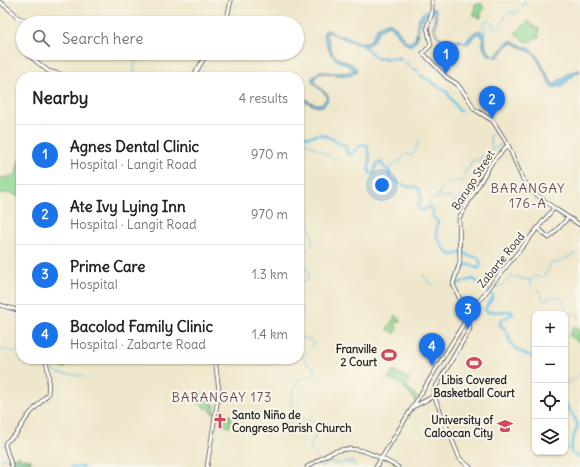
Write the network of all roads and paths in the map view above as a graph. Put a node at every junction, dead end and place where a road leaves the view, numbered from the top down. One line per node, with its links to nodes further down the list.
1 (231, 0): 5 (main road)
2 (432, 0): 10 (main road)
3 (0, 2): 4 (main road)
4 (16, 16)
5 (228, 16)
6 (35, 60): 8 (main road)
7 (203, 60): 9 (main road)
8 (53, 72)
9 (195, 72)
10 (508, 145): 11 (main road); 17 (main road, Barugo Street)
11 (554, 208): 12 (main road); 14 (main road, Zabarte Road)
12 (568, 218): 13 (main road); 14 (main road)
13 (580, 225)
14 (538, 228): 17 (main road, Zabarte Road)
15 (0, 305): 16 (main road)
16 (16, 310)
17 (468, 318): 20 (main road); 21 (main road, Zabarte Road)
18 (47, 364): 23 (main road)
19 (216, 364): 24 (main road)
20 (434, 396): 21 (main road); 28 (main road)
21 (414, 407): 22 (main road, Zabarte Road)
22 (379, 458): 25 (main road); 26 (main road, Zabarte Road); 27 (main road)
23 (12, 467)
24 (207, 467)
25 (307, 467)
26 (376, 467)
27 (398, 467)
28 (470, 467)

